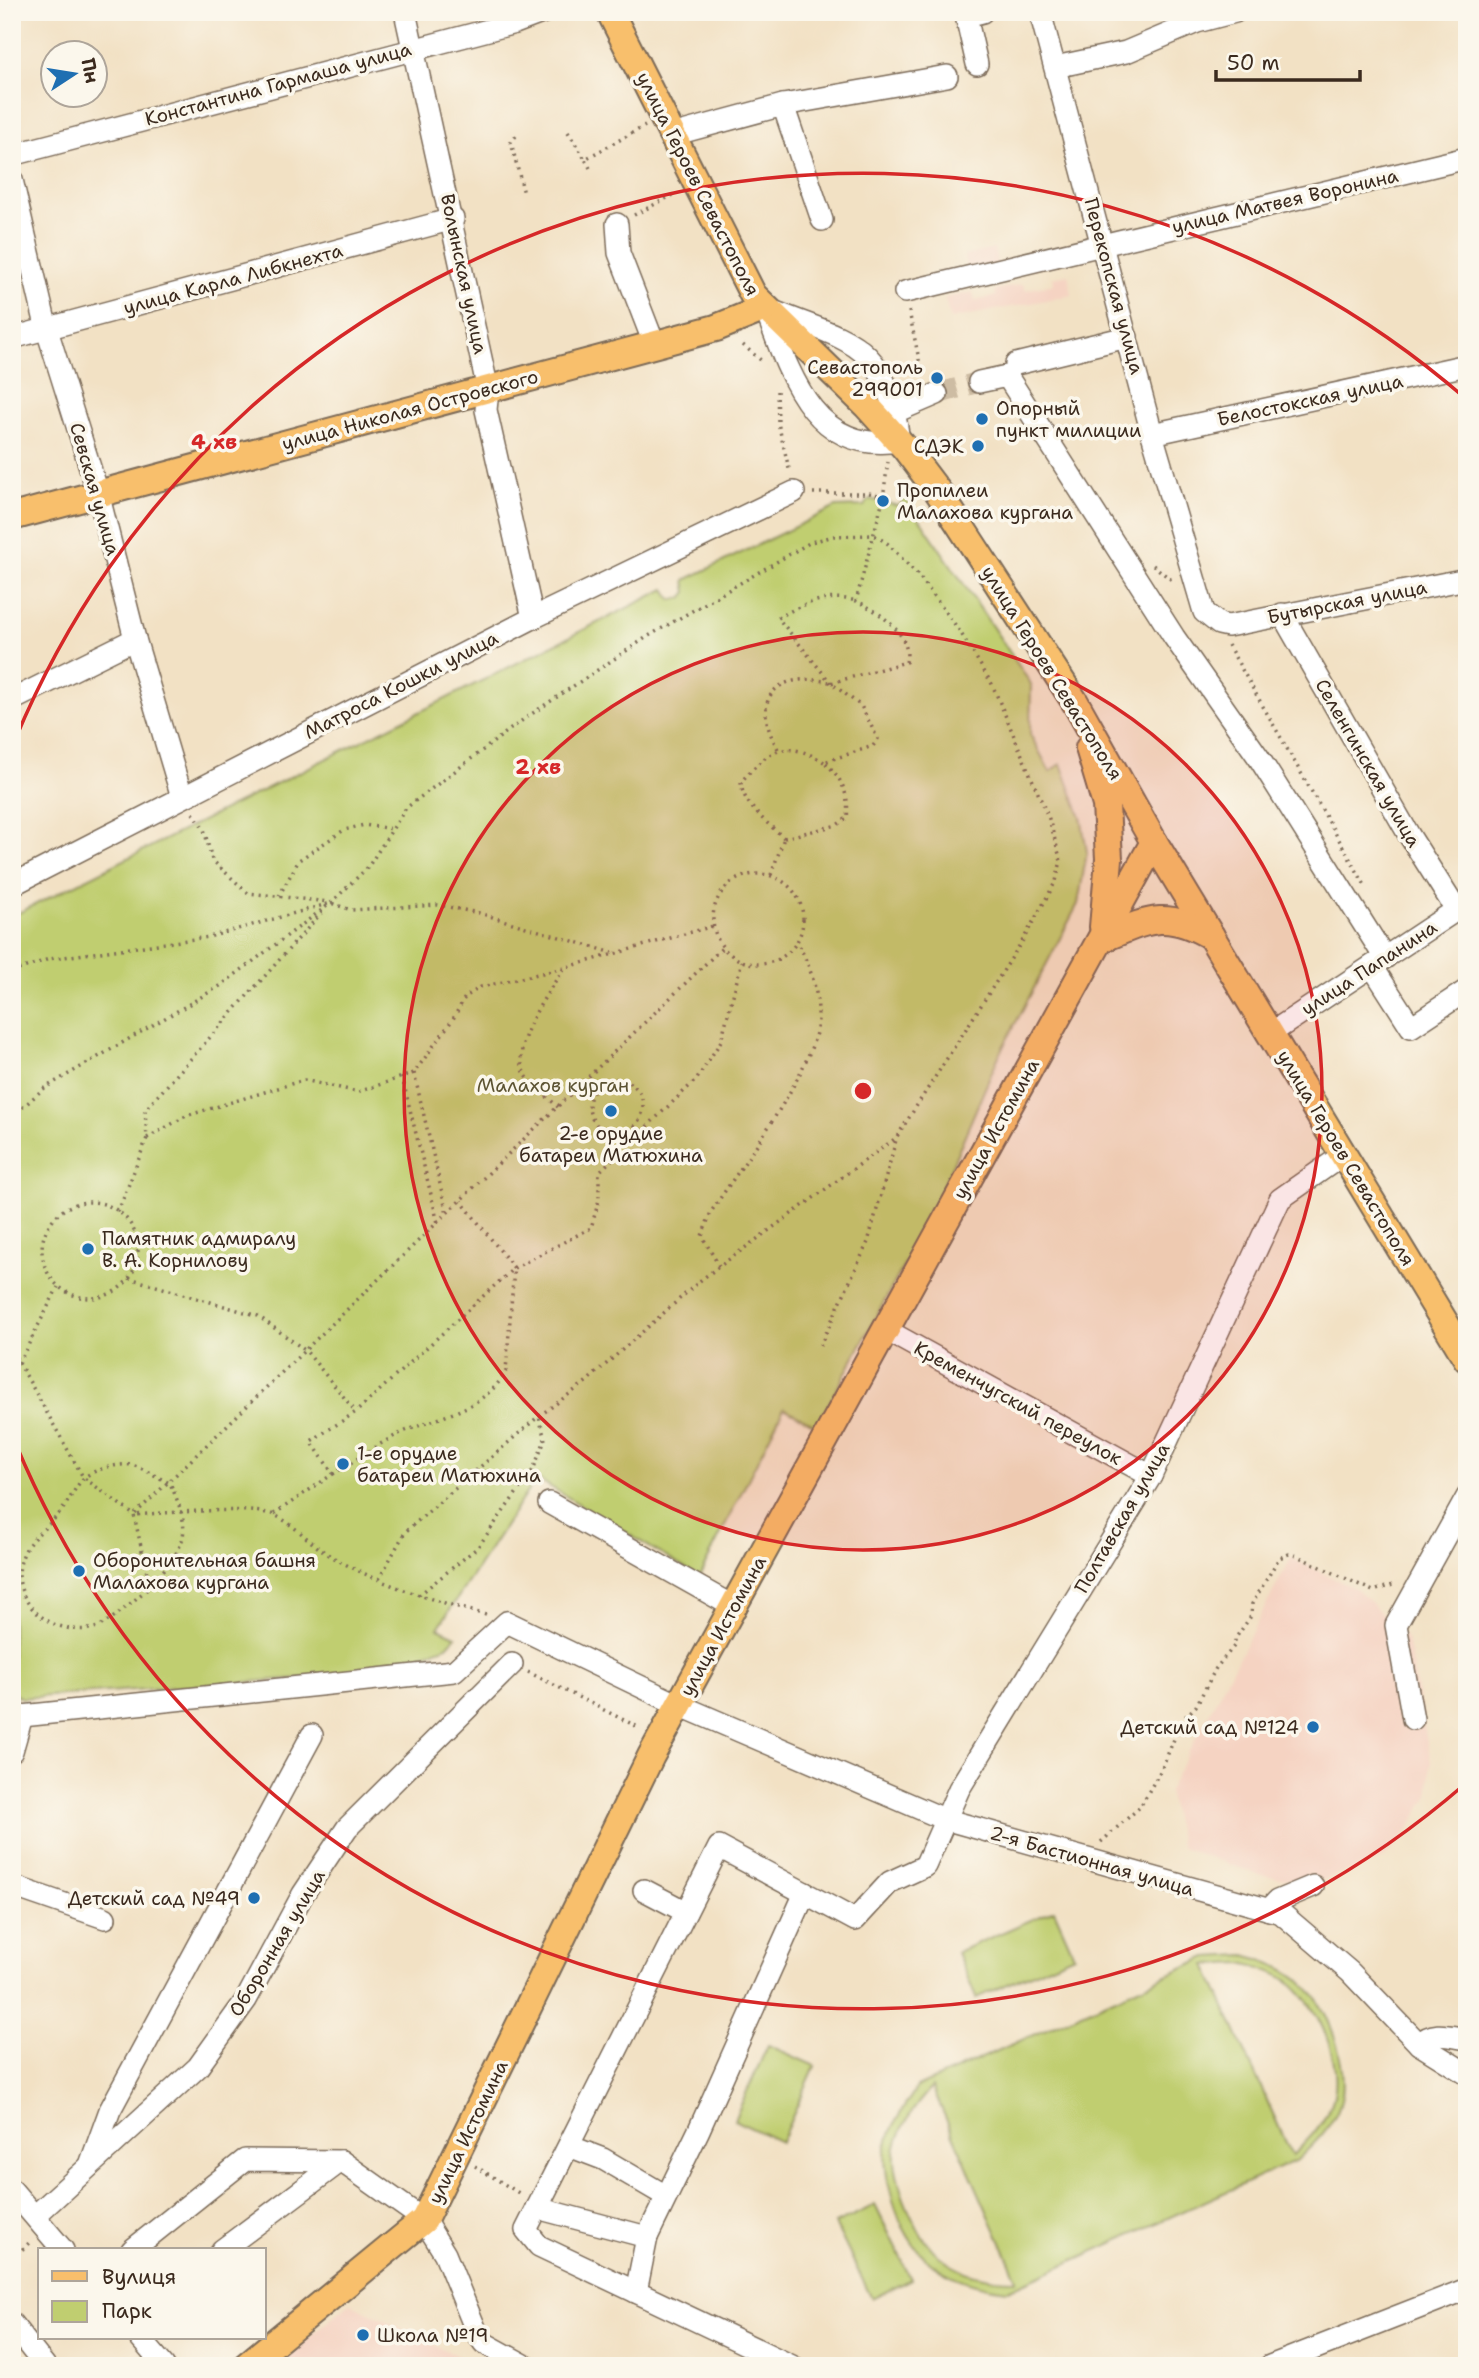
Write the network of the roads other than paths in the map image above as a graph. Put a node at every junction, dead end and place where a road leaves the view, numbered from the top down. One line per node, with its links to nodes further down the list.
1 (405, 12): 7 (street, Волынская улица)
2 (544, 12): 7 (street, Константина Гармаша улица)
3 (610, 12): 12 (main road, улица Героев Севастополя)
4 (982, 12): 8 (street)
5 (1040, 12): 9 (street, Перекопская улица)
6 (1235, 12): 9 (street)
7 (415, 48): 13 (street, Константина Гармаша улица); 16 (street, Волынская улица)
8 (977, 64)
9 (1055, 67): 19 (street, Перекопская улица)
10 (947, 76): 11 (street)
11 (783, 105): 12 (street); 17 (street)
12 (672, 135): 21 (main road, улица Героев Севастополя)
13 (12, 155)
14 (1467, 158): 19 (street, улица Матвея Воронина)
15 (12, 180): 22 (street, Севская улица)
16 (453, 219): 22 (street, улица Карла Либкнехта); 29 (street, Волынская улица)
17 (822, 220)
18 (617, 224): 25 (street)
19 (1104, 243): 20 (street, улица Матвея Воронина); 23 (street, Перекопская улица)
20 (905, 292)
21 (765, 308): 29 (main road, улица Николая Островского); 31 (street); 33 (main road, улица Героев Севастополя); 33 (street)
22 (47, 330): 24 (street, улица Карла Либкнехта); 35 (street, Севская улица)
23 (1127, 337): 26 (street); 32 (street, Перекопская улица)
24 (12, 338)
25 (653, 341)
26 (1016, 364)
27 (1467, 365): 32 (street, Белостокская улица)
28 (979, 382): 50 (street)
29 (488, 390): 35 (main road, улица Николая Островского); 39 (street, Волынская улица)
30 (932, 396): 31 (street)
31 (895, 411): 33 (street)
32 (1152, 434): 40 (street, Перекопская улица)
33 (894, 450): 43 (main road, улица Героев Севастополя)
34 (794, 492): 39 (street, Матроса Кошки улица)
35 (98, 493): 36 (main road, улица Николая Островского); 41 (street, Севская улица)
36 (12, 517)
37 (1467, 579): 38 (street, Бутырская улица)
38 (1282, 614): 40 (street, Бутырская улица); 47 (street, Селенгинская улица)
39 (533, 618): 44 (street, Матроса Кошки улица)
40 (1222, 624)
41 (135, 639): 42 (street); 44 (street, Севская улица)
42 (12, 700)
43 (1075, 702): 45 (main road, улица Героев Севастополя); 49 (main road)
44 (182, 797): 46 (street, Матроса Кошки улица)
45 (1154, 842): 48 (main road, улица Героев Севастополя); 49 (main road, улица Истомина)
46 (12, 885)
47 (1462, 907): 50 (street, улица Папанина)
48 (1213, 937): 49 (main road); 52 (main road, улица Героев Севастополя)
49 (1102, 939): 54 (main road, улица Истомина)
50 (1379, 962): 51 (street); 52 (street, улица Папанина)
51 (1467, 990)
52 (1271, 1033): 53 (main road, улица Героев Севастополя)
53 (1343, 1155): 55 (main road, улица Героев Севастополя); 56 (street, Полтавская улица)
54 (886, 1330): 56 (street, Кременчугский переулок); 59 (main road, улица Истомина)
55 (1467, 1359)
56 (1151, 1476): 66 (street, Полтавская улица)
57 (1467, 1497): 63 (street)
58 (549, 1503): 59 (street)
59 (734, 1607): 61 (main road, улица Истомина)
60 (512, 1664): 79 (street, Оборонная улица)
61 (679, 1705): 62 (street, 2-я Бастионная улица); 66 (street, 2-я Бастионная улица); 84 (main road, улица Истомина)
62 (17, 1711): 65 (street)
63 (1413, 1719)
64 (312, 1735): 79 (street)
65 (12, 1751)
66 (944, 1819): 70 (street, Полтавская улица); 71 (street, 2-я Бастионная улица)
67 (12, 1886): 73 (street)
68 (1313, 1886): 71 (street)
69 (644, 1890): 72 (street)
70 (805, 1893): 72 (street); 81 (street)
71 (1269, 1910): 75 (street, 2-я Бастионная улица)
72 (686, 1912): 77 (street)
73 (105, 1919)
74 (1467, 2039): 75 (street)
75 (1419, 2044): 76 (street, 2-я Бастионная улица)
76 (1467, 2074)
77 (569, 2146): 81 (street); 82 (street)
78 (341, 2161): 84 (street); 87 (street); 88 (street)
79 (89, 2167): 83 (street, Оборонная улица)
80 (12, 2190): 83 (street)
81 (666, 2196): 85 (street)
82 (538, 2206): 85 (street); 90 (street)
83 (36, 2215): 86 (street)
84 (424, 2220): 95 (main road, улица Истомина); 96 (street)
85 (647, 2237): 90 (street)
86 (62, 2248)
87 (135, 2248)
88 (225, 2248)
89 (1467, 2289): 98 (street)
90 (636, 2292): 97 (street)
91 (12, 2324): 93 (street)
92 (141, 2340): 94 (street)
93 (45, 2366)
94 (164, 2366)
95 (246, 2366)
96 (526, 2366)
97 (792, 2366)
98 (1270, 2366)

